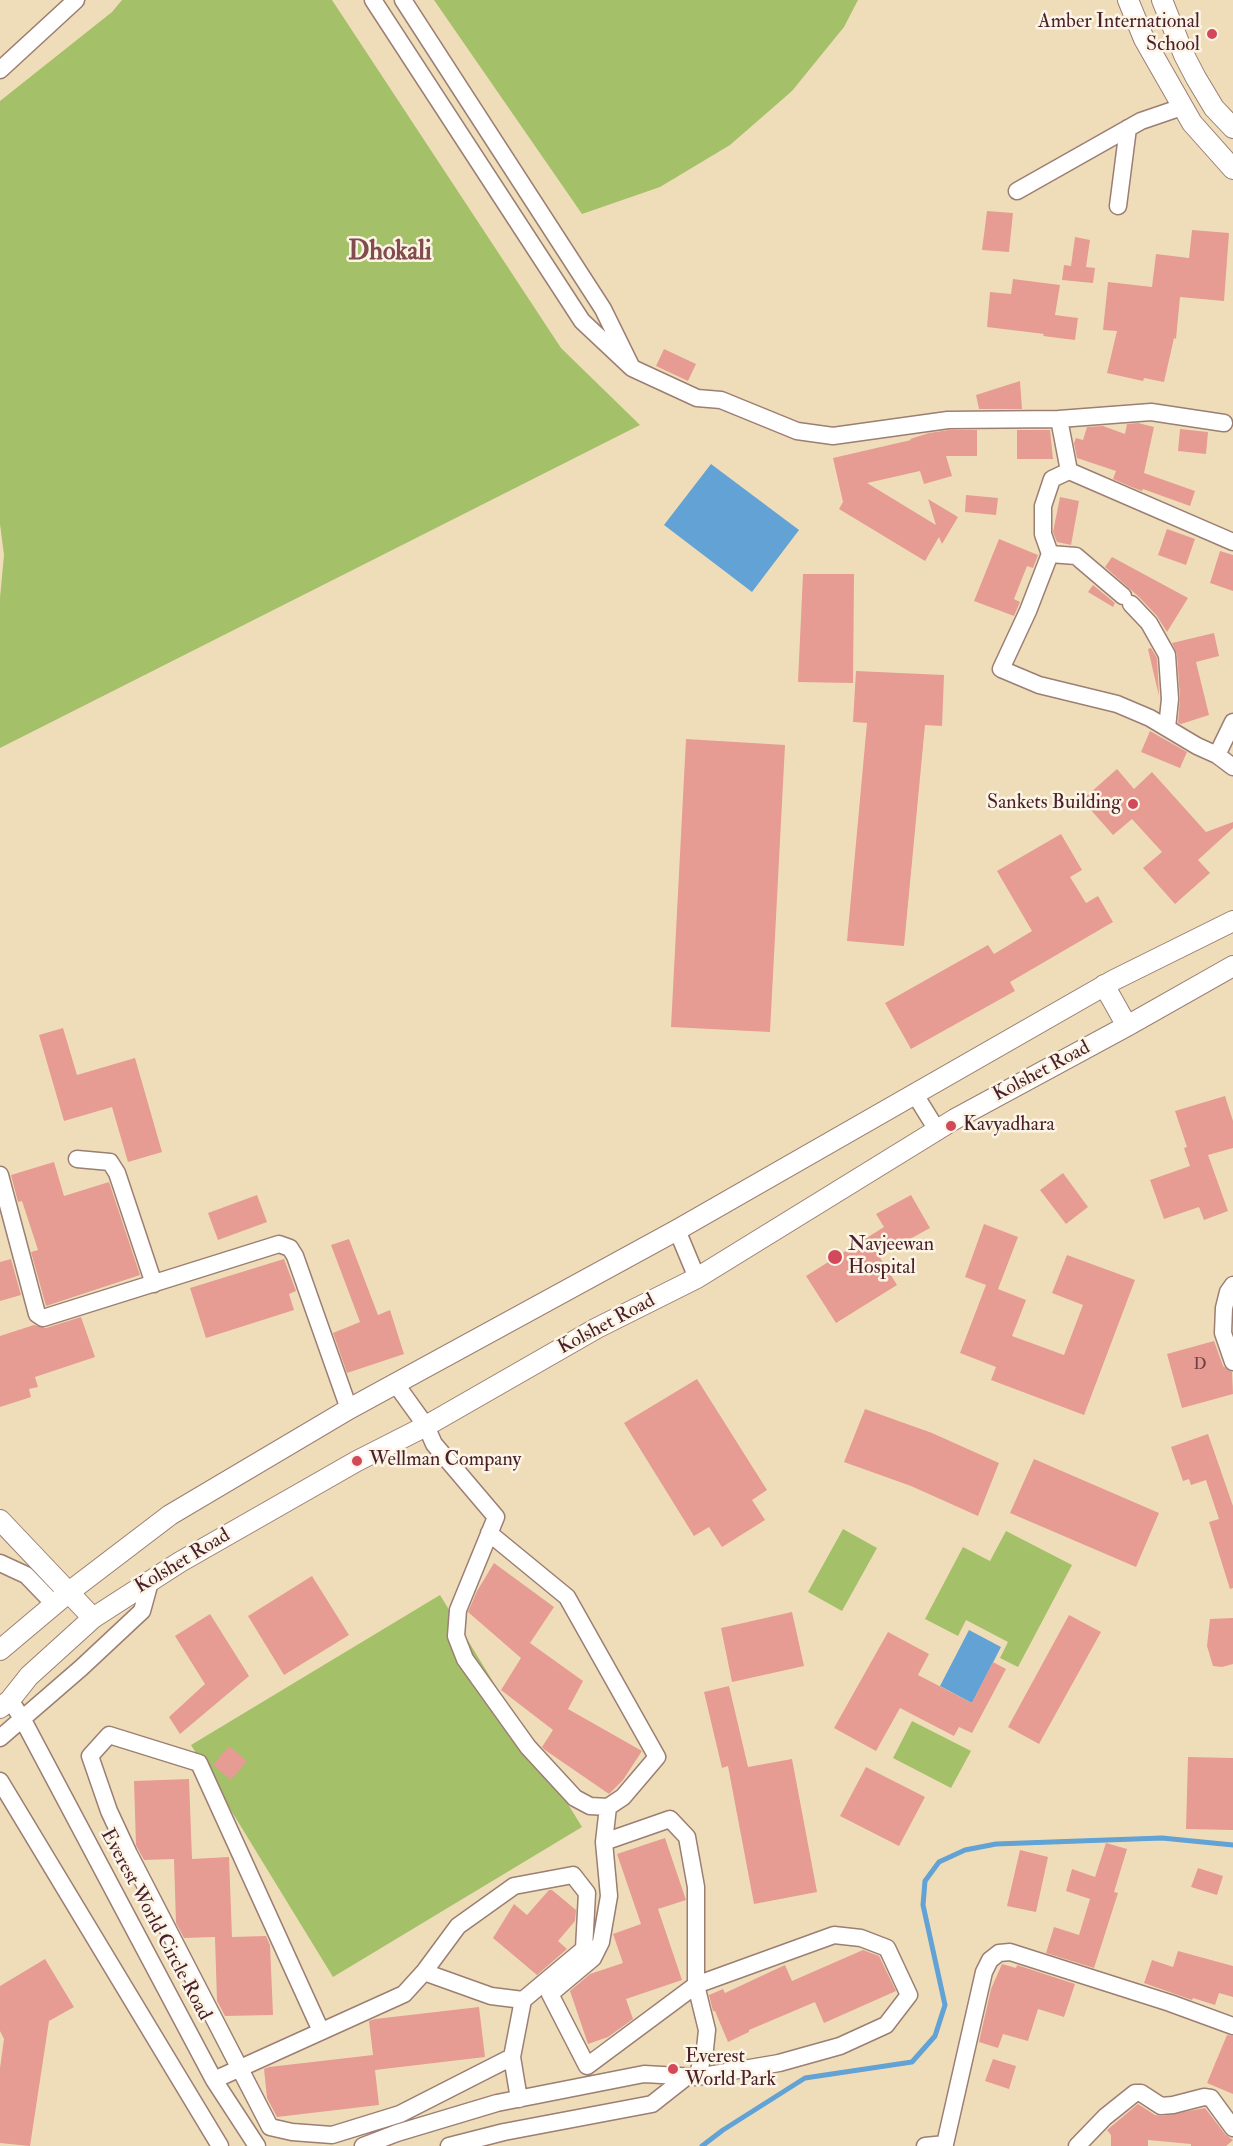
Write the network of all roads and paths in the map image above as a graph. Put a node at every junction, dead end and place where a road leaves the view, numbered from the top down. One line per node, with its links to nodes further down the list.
1 (75, 0): 6 (street)
2 (373, 0): 14 (street)
3 (403, 0): 14 (street)
4 (1128, 0): 8 (street)
5 (1162, 0): 7 (street)
6 (0, 70)
7 (1196, 78): 8 (street); 10 (street)
8 (1178, 98): 9 (street); 11 (street)
9 (1128, 128): 12 (street); 13 (street)
10 (1233, 128)
11 (1233, 169)
12 (1017, 190)
13 (1118, 206)
14 (632, 368): 15 (street)
15 (1059, 419): 16 (street); 17 (street)
16 (1224, 423)
17 (1069, 471): 18 (street); 19 (street)
18 (1233, 542)
19 (1050, 554): 21 (street); 21 (street)
20 (1233, 722): 22 (street)
21 (1167, 728): 22 (street)
22 (1217, 755): 23 (street)
23 (1233, 767)
24 (1233, 921): 26 (street, Kolshet Road)
25 (1233, 966): 27 (street, Kolshet Road)
26 (1104, 986): 27 (street); 28 (street, Kolshet Road)
27 (1127, 1026): 29 (street, Kolshet Road)
28 (914, 1093): 29 (street); 32 (street, Kolshet Road)
29 (936, 1130): 33 (street, Kolshet Road)
30 (77, 1159): 34 (street)
31 (0, 1175): 34 (street)
32 (677, 1230): 33 (street); 37 (street, Kolshet Road)
33 (697, 1278): 39 (street, Kolshet Road)
34 (154, 1284): 38 (street)
35 (1233, 1285): 36 (street)
36 (1233, 1362)
37 (394, 1383): 38 (street, Kolshet Road); 39 (street)
38 (349, 1409): 44 (street, Kolshet Road)
39 (426, 1426): 41 (street); 43 (street, Kolshet Road)
40 (0, 1520): 44 (street)
41 (489, 1533): 52 (street); 52 (street)
42 (0, 1563): 44 (street)
43 (150, 1582): 45 (street, Kolshet Road); 46 (street)
44 (61, 1598): 45 (street); 47 (street, Kolshet Road)
45 (93, 1618): 46 (street); 48 (street, Kolshet Road)
46 (112, 1640): 49 (street)
47 (1, 1647)
48 (5, 1704): 49 (street, Everest World Circle Road)
49 (23, 1720): 50 (street); 62 (street, Everest World Circle Road)
50 (0, 1738)
51 (0, 1781): 68 (street)
52 (608, 1807): 53 (street)
53 (604, 1842): 55 (street); 55 (street)
54 (424, 1971): 56 (street); 56 (street); 58 (street)
55 (696, 1985): 61 (street); 61 (street)
56 (523, 2000): 59 (street)
57 (1233, 2026): 67 (street)
58 (321, 2031): 60 (street); 60 (street)
59 (512, 2057): 60 (street); 63 (street)
60 (240, 2069): 62 (street)
61 (691, 2077): 63 (street); 66 (street)
62 (214, 2080): 69 (street, Everest World Circle Road)
63 (519, 2099): 64 (street)
64 (497, 2103): 66 (street); 70 (street)
65 (1233, 2128): 73 (street)
66 (504, 2132): 71 (street)
67 (946, 2145): 72 (street)
68 (220, 2146)
69 (257, 2146)
70 (363, 2146)
71 (449, 2146)
72 (925, 2146)
73 (1077, 2146)

